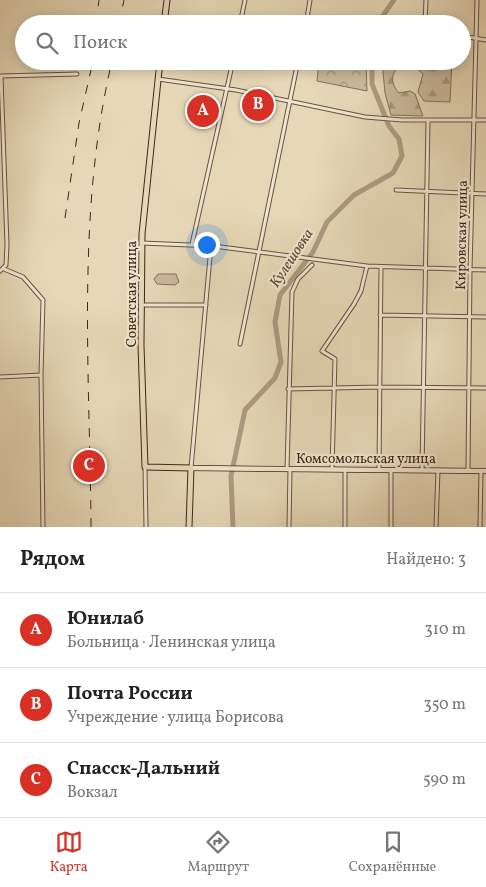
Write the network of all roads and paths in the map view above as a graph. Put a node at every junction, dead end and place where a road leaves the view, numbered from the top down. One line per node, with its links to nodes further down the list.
1 (167, 0): 6 (main road)
2 (245, 0): 7 (street)
3 (310, 0): 8 (street)
4 (426, 0): 9 (street)
5 (477, 0): 11 (street, Кировская улица)
6 (165, 15)
7 (242, 15)
8 (308, 15)
9 (426, 15)
10 (471, 37): 11 (street)
11 (477, 38): 12 (street); 21 (street, Кировская улица)
12 (486, 40)
13 (159, 70): 18 (main road, Советская улица)
14 (231, 70): 19 (street)
15 (296, 70): 20 (street)
16 (77, 74): 17 (street)
17 (1, 76): 36 (street)
18 (158, 79): 19 (street); 28 (main road, Советская улица)
19 (227, 89): 20 (street); 29 (street)
20 (290, 102): 23 (street); 31 (street)
21 (474, 120): 22 (street); 23 (street); 26 (street, Кировская улица)
22 (486, 120)
23 (428, 121): 25 (street)
24 (396, 190): 25 (street)
25 (426, 192): 26 (street); 35 (street)
26 (473, 194): 27 (street); 37 (street, Кировская улица)
27 (486, 194)
28 (142, 243): 29 (street); 39 (main road, Советская улица)
29 (192, 244): 30 (street)
30 (211, 246): 31 (street); 40 (street)
31 (260, 253): 33 (street); 45 (street)
32 (312, 265): 53 (street)
33 (367, 266): 34 (street); 49 (street)
34 (381, 267): 35 (street); 41 (street)
35 (425, 269): 37 (street); 42 (street)
36 (2, 270): 46 (street)
37 (470, 270): 38 (street); 43 (street, Кировская улица)
38 (486, 270)
39 (142, 305): 40 (street); 54 (main road, Советская улица)
40 (206, 305): 55 (street)
41 (380, 315): 42 (street); 48 (street)
42 (425, 316): 43 (street); 50 (street)
43 (471, 316): 44 (street); 51 (street, Кировская улица)
44 (486, 317)
45 (240, 344)
46 (41, 376): 47 (street); 65 (street)
47 (0, 377)
48 (380, 386): 49 (street); 50 (street); 59 (street)
49 (334, 387): 53 (street); 57 (street)
50 (424, 387): 51 (street); 61 (street)
51 (469, 388): 52 (street); 63 (street, Кировская улица)
52 (486, 388)
53 (288, 389): 56 (street)
54 (145, 467): 55 (main road); 66 (street, Советская улица)
55 (191, 468): 56 (main road, Комсомольская улица); 67 (main road)
56 (288, 469): 57 (main road, Комсомольская улица); 68 (street)
57 (332, 469): 58 (main road, Комсомольская улица)
58 (345, 469): 59 (main road, Комсомольская улица); 69 (street)
59 (379, 469): 60 (main road, Комсомольская улица)
60 (391, 469): 61 (main road, Комсомольская улица); 70 (street)
61 (422, 470): 62 (main road, Комсомольская улица)
62 (438, 470): 63 (main road, Комсомольская улица); 71 (street)
63 (468, 470): 64 (main road, Комсомольская улица)
64 (484, 471): 72 (street)
65 (43, 527)
66 (146, 527)
67 (189, 527)
68 (289, 527)
69 (345, 527)
70 (391, 527)
71 (436, 527)
72 (480, 527)

